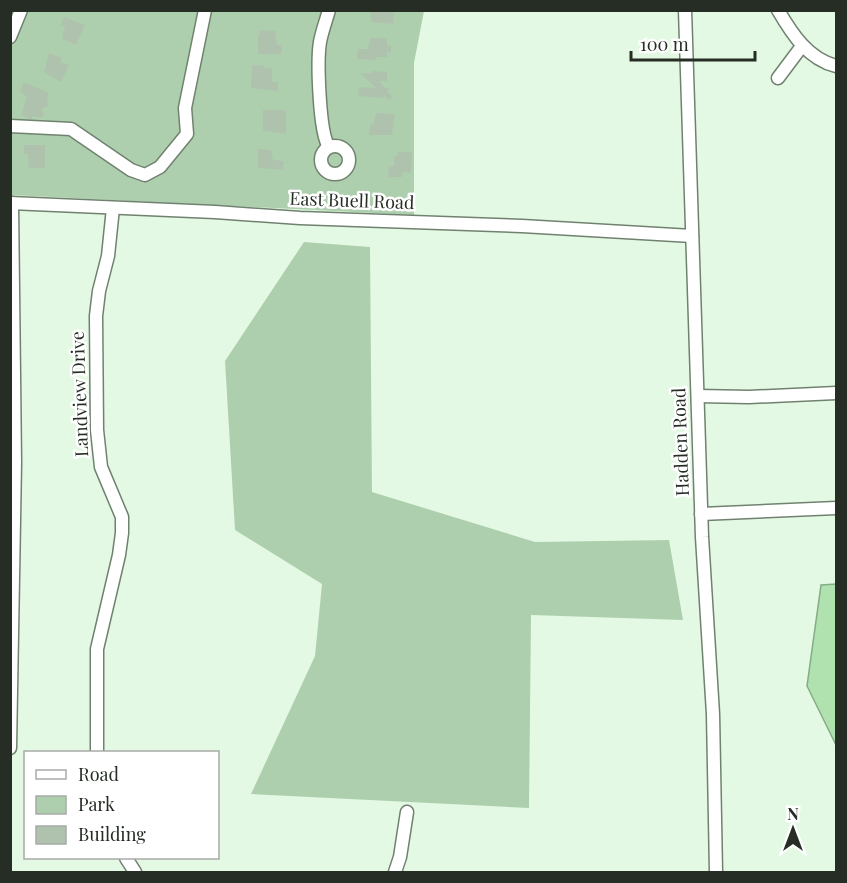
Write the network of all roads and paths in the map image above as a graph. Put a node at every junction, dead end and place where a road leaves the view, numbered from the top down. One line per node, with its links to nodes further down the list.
1 (21, 10): 6 (street)
2 (205, 10): 10 (street)
3 (329, 10): 11 (street)
4 (685, 10): 14 (street, Hadden Road)
5 (778, 10): 7 (street)
6 (10, 37)
7 (802, 46): 8 (street); 9 (street)
8 (837, 66)
9 (778, 78)
10 (10, 126)
11 (329, 147)
12 (11, 203): 13 (street, East Buell Road); 19 (street)
13 (113, 208): 14 (street, East Buell Road); 20 (street, Landview Drive)
14 (692, 236): 16 (street, Hadden Road)
15 (837, 393): 16 (street)
16 (698, 396): 18 (street, Hadden Road)
17 (837, 508): 18 (street)
18 (701, 514): 25 (street, Hadden Road)
19 (10, 748)
20 (97, 751)
21 (407, 812): 24 (street)
22 (127, 859): 23 (street)
23 (135, 873)
24 (395, 873)
25 (716, 873)

